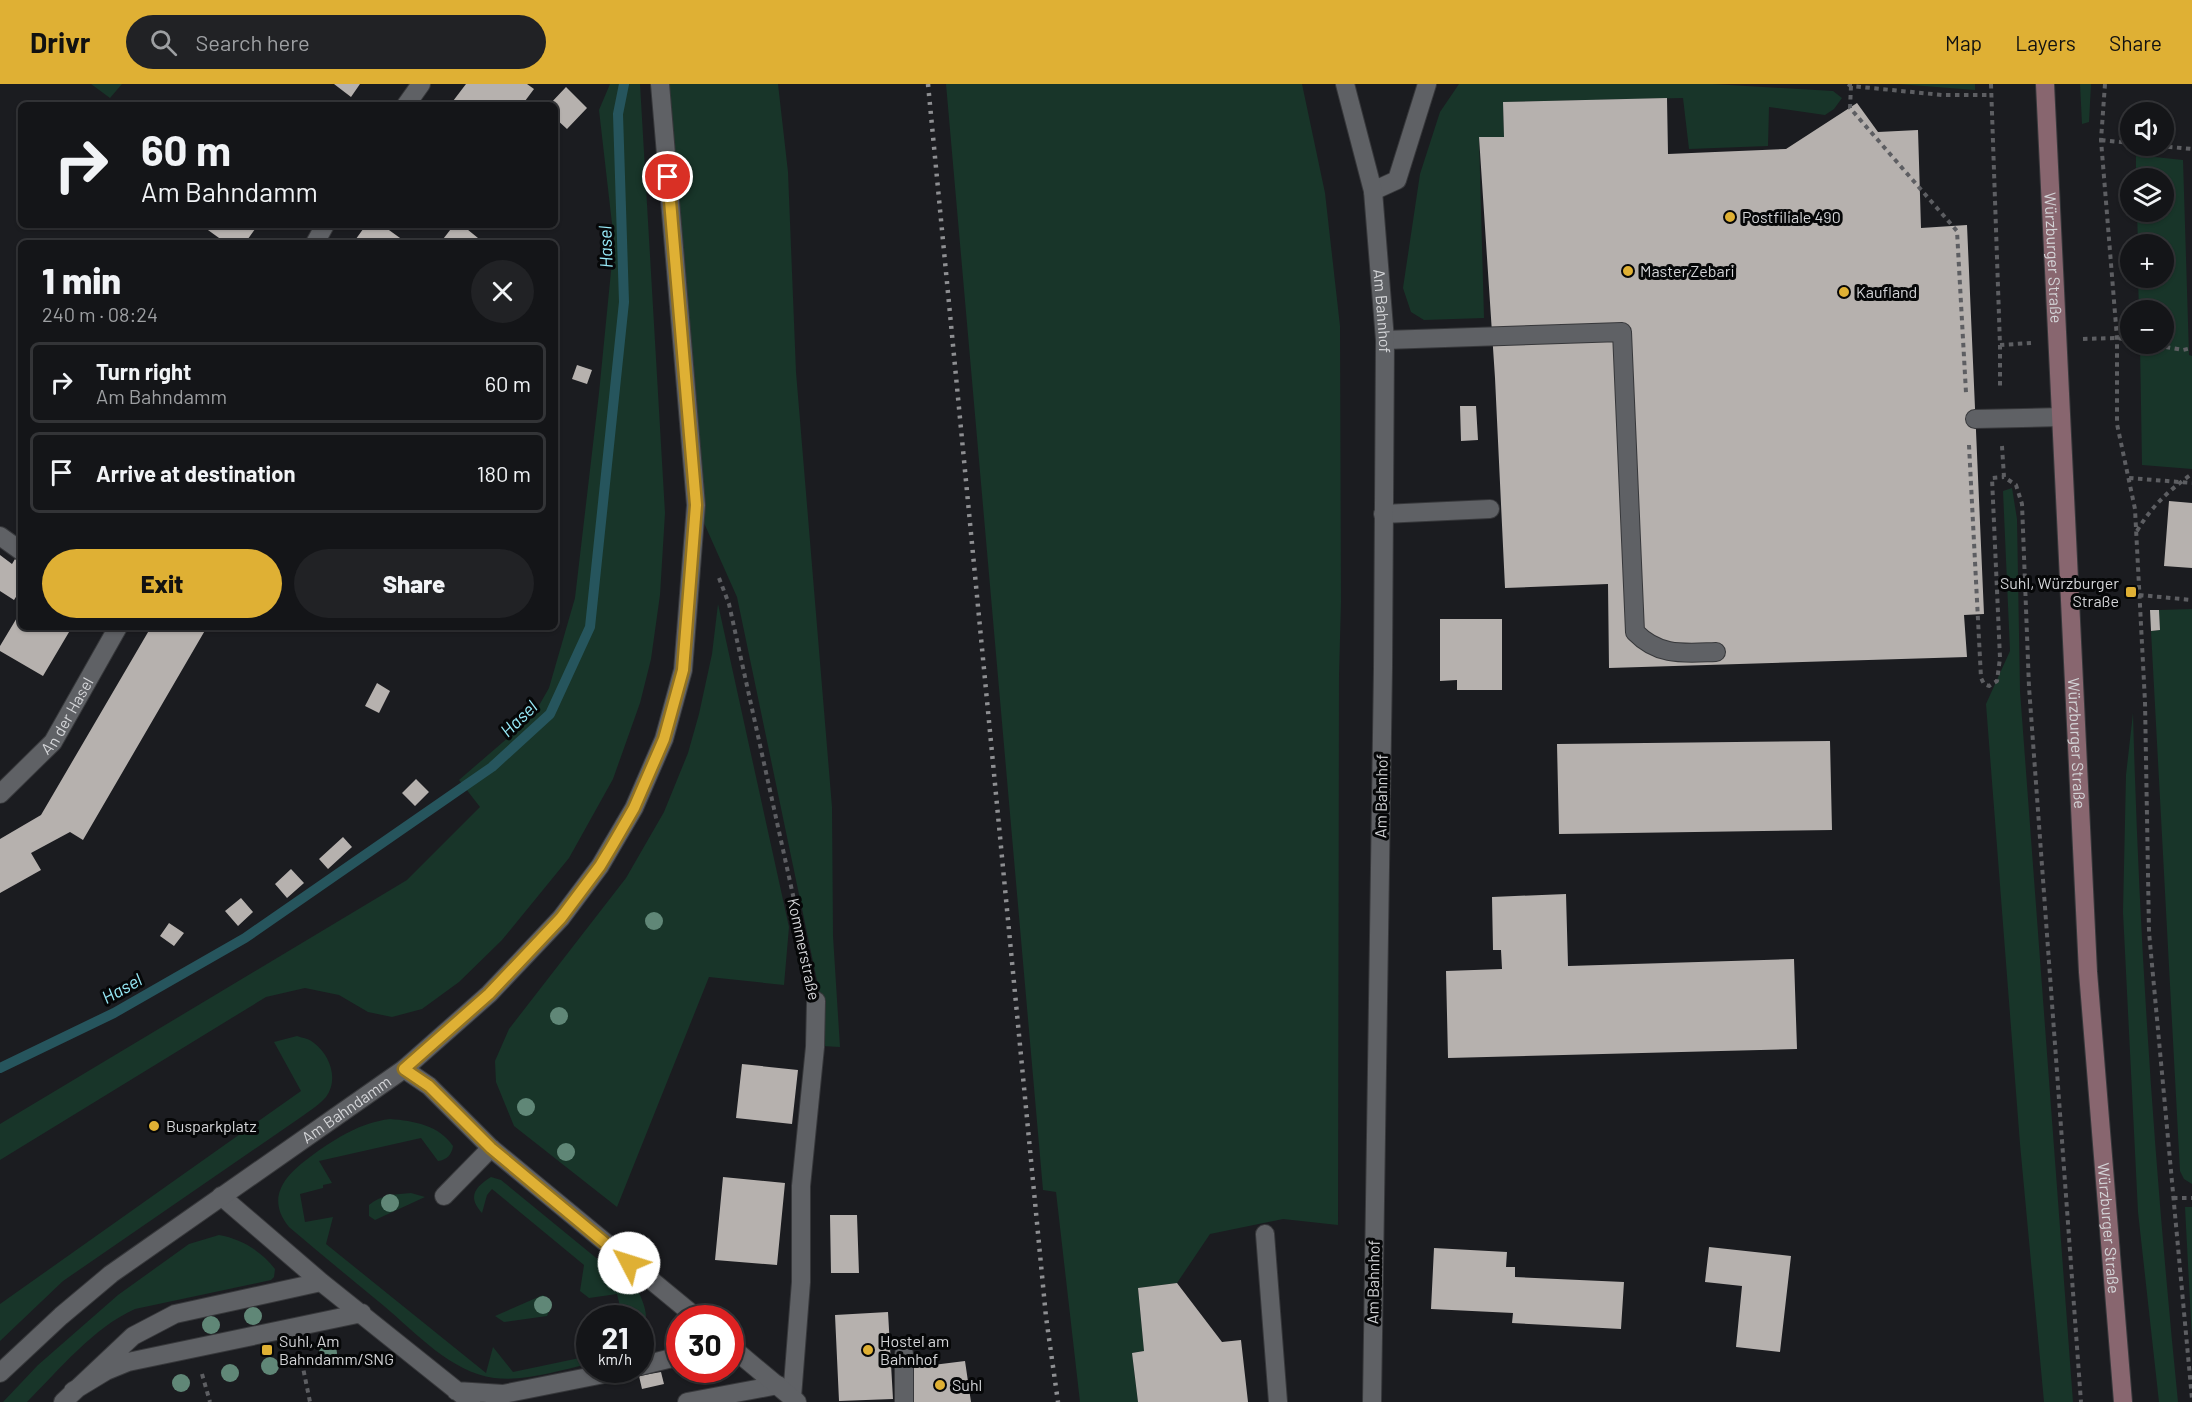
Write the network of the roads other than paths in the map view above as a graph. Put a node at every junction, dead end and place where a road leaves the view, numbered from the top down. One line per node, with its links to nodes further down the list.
1 (421, 84): 6 (street)
2 (660, 84): 19 (street, Am Bahndamm)
3 (1345, 84): 7 (street, Am Bahnhof)
4 (1427, 84): 7 (street)
5 (2045, 84): 9 (main road, Würzburger Straße)
6 (408, 102)
7 (1373, 191): 8 (street, Am Bahnhof)
8 (1385, 340): 12 (street, Am Bahnhof); 16 (street)
9 (2061, 417): 10 (street); 40 (main road, Würzburger Straße)
10 (1975, 420)
11 (1490, 508): 12 (street)
12 (1383, 514): 39 (street, Am Bahnhof)
13 (0, 536): 14 (street)
14 (18, 549)
15 (116, 630): 17 (street, An der Hasel)
16 (1716, 651)
17 (0, 794)
18 (816, 1001): 34 (street, Kommerstraße)
19 (404, 1069): 20 (street); 21 (street, Am Bahndamm)
20 (491, 1148): 22 (street); 25 (street)
21 (220, 1196): 24 (street); 29 (street, Am Bahndamm)
22 (444, 1196)
23 (1264, 1234): 38 (street)
24 (321, 1282): 26 (street); 33 (street)
25 (681, 1305)
26 (362, 1313): 32 (street); 33 (street)
27 (904, 1354): 37 (street)
28 (744, 1357): 31 (street)
29 (0, 1373)
30 (576, 1380): 32 (street)
31 (778, 1385): 34 (street); 36 (street)
32 (454, 1390): 35 (street)
33 (68, 1397)
34 (795, 1400)
35 (471, 1402)
36 (687, 1402)
37 (904, 1402)
38 (1278, 1402)
39 (1372, 1402)
40 (2123, 1402)

